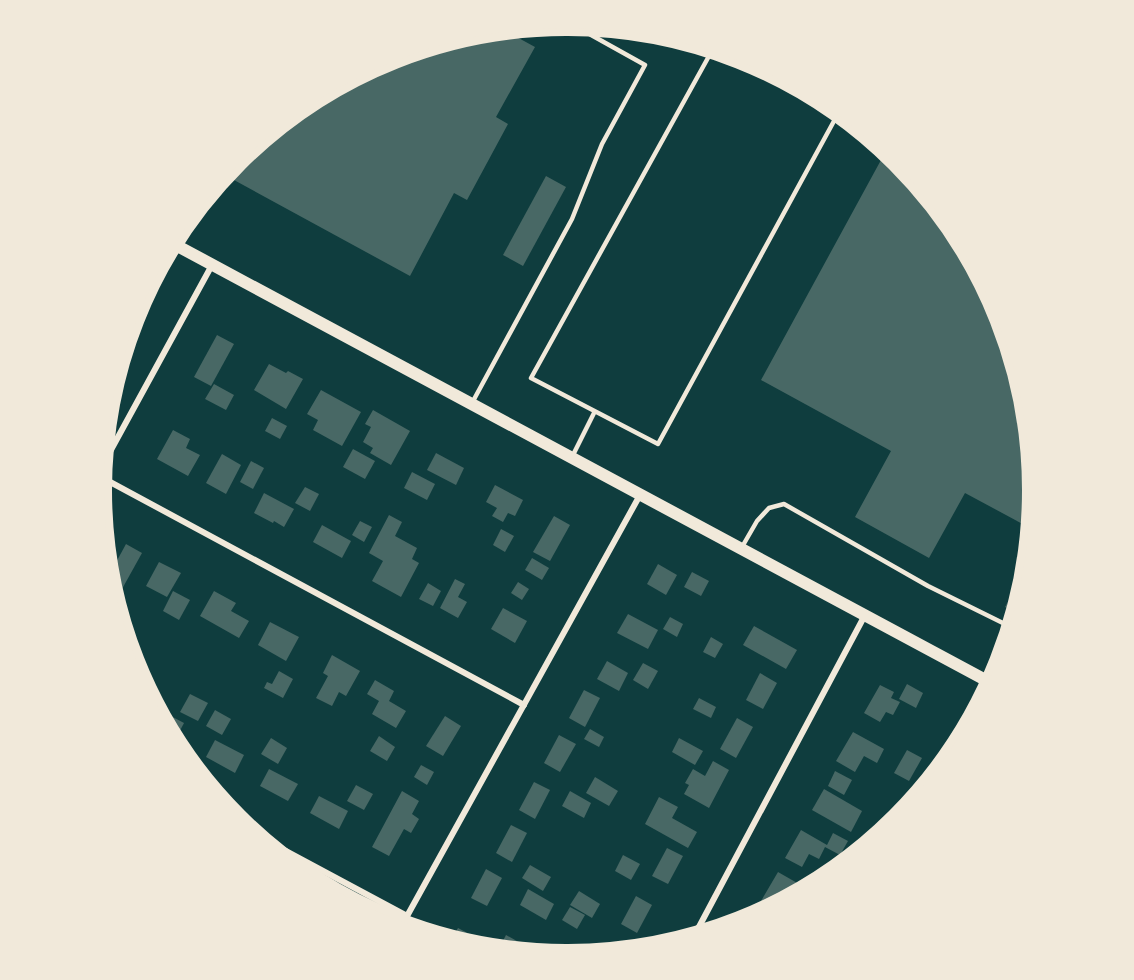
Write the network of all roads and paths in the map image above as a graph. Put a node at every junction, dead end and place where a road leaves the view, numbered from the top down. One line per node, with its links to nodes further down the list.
1 (586, 32): 6 (lane)
2 (710, 55): 7 (lane)
3 (835, 118): 7 (lane)
4 (179, 247): 5 (main road)
5 (212, 265): 6 (main road); 8 (street)
6 (471, 404): 9 (main road)
7 (594, 412): 9 (lane)
8 (110, 452)
9 (571, 458): 11 (main road)
10 (108, 481): 16 (street)
11 (640, 495): 12 (main road); 16 (street)
12 (741, 549): 13 (main road); 14 (lane)
13 (865, 615): 15 (main road); 20 (street)
14 (1005, 624)
15 (984, 679)
16 (524, 705): 18 (street)
17 (278, 845): 18 (street)
18 (407, 916): 19 (street)
19 (405, 919)
20 (698, 929)

